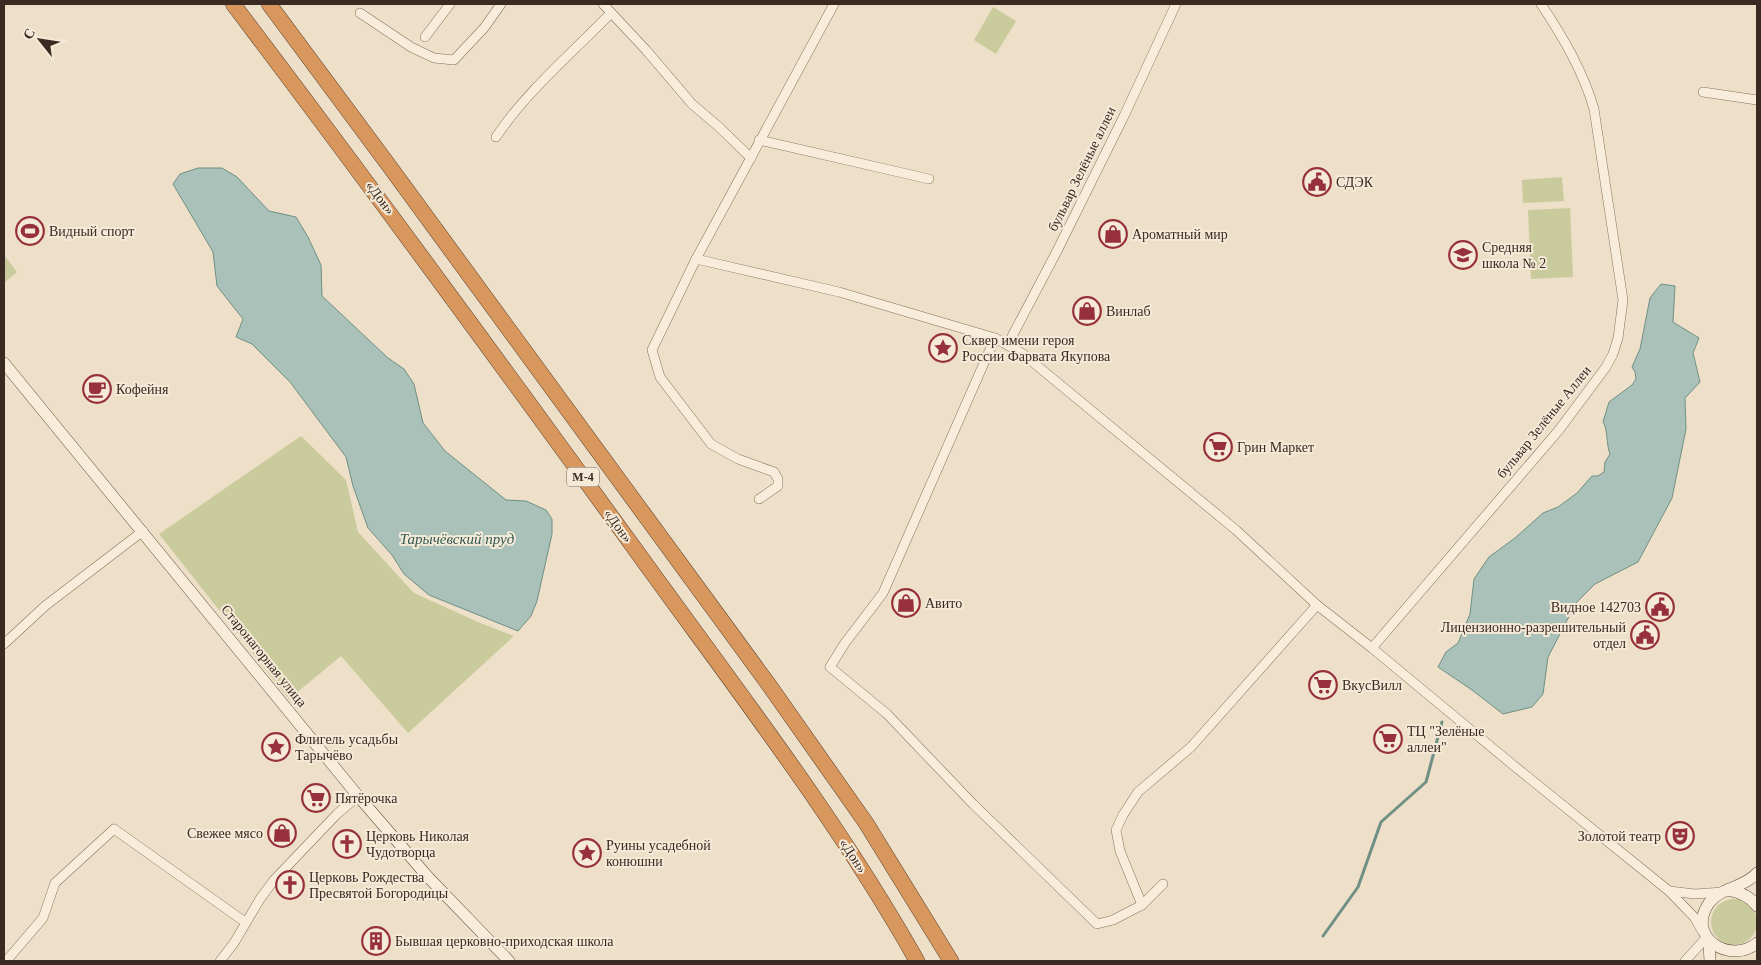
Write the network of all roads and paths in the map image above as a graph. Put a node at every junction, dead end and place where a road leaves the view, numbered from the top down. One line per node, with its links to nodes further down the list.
1 (233, 4): 41 (highway, «Дон» / М-4)
2 (269, 4): 42 (highway, «Дон» / М-4)
3 (450, 4): 11 (street)
4 (501, 4): 9 (street)
5 (603, 4): 10 (street)
6 (834, 4): 15 (street)
7 (1176, 4): 20 (street, бульвар Зелёные аллеи)
8 (1542, 4): 26 (street, бульвар Зелёные Аллеи)
9 (360, 13)
10 (611, 13): 14 (street); 16 (street)
11 (425, 37)
12 (1703, 92): 13 (street)
13 (1757, 100)
14 (496, 137)
15 (759, 140): 16 (street); 17 (street)
16 (751, 158): 18 (street)
17 (929, 179)
18 (696, 259): 19 (street); 22 (street)
19 (995, 338): 20 (street); 32 (street)
20 (1008, 344): 24 (street)
21 (4, 363): 23 (main road, Старонагорная улица)
22 (759, 499)
23 (143, 531): 25 (street); 27 (main road, Старонагорная улица)
24 (1317, 605): 26 (street); 32 (street)
25 (4, 644)
26 (1372, 648): 30 (street)
27 (358, 796): 34 (street); 40 (main road, Старонагорная улица)
28 (1757, 873): 31 (main road)
29 (1163, 884): 32 (street)
30 (1669, 891): 31 (street); 35 (street)
31 (1726, 891): 33 (main road); 35 (main road)
32 (1142, 905)
33 (1757, 906)
34 (246, 922): 38 (street); 39 (street)
35 (1706, 938): 37 (main road); 43 (street); 44 (main road)
36 (1757, 943): 37 (main road)
37 (1745, 955)
38 (7, 960)
39 (220, 961)
40 (509, 961)
41 (918, 961)
42 (951, 961)
43 (1685, 961)
44 (1710, 961)

